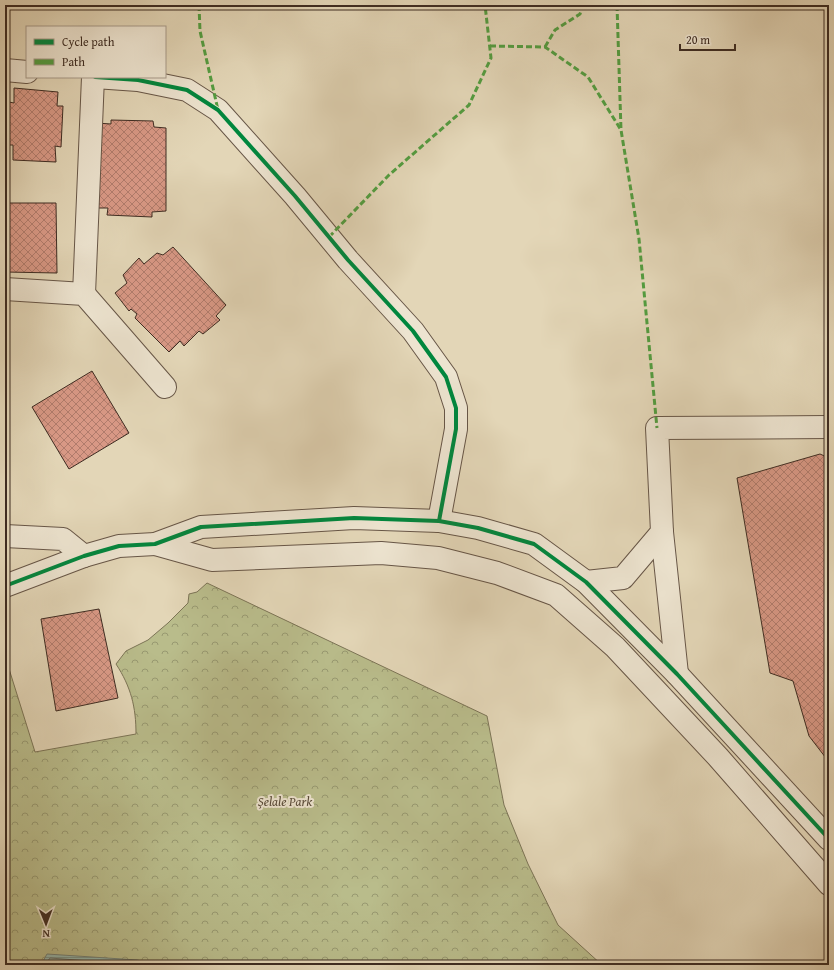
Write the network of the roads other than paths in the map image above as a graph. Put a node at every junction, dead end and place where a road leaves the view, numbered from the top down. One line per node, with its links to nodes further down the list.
1 (5, 70): 2 (street)
2 (26, 72)
3 (94, 78): 6 (street)
4 (109, 78): 9 (street)
5 (5, 289): 6 (street)
6 (84, 294): 7 (street)
7 (165, 387)
8 (829, 427): 10 (street)
9 (439, 521): 12 (street); 14 (street)
10 (662, 532): 14 (street); 16 (street)
11 (5, 536): 13 (street)
12 (155, 544): 13 (street); 18 (street)
13 (84, 556): 15 (street)
14 (586, 582): 16 (street)
15 (5, 586)
16 (678, 674): 17 (street)
17 (829, 839)
18 (829, 884)

